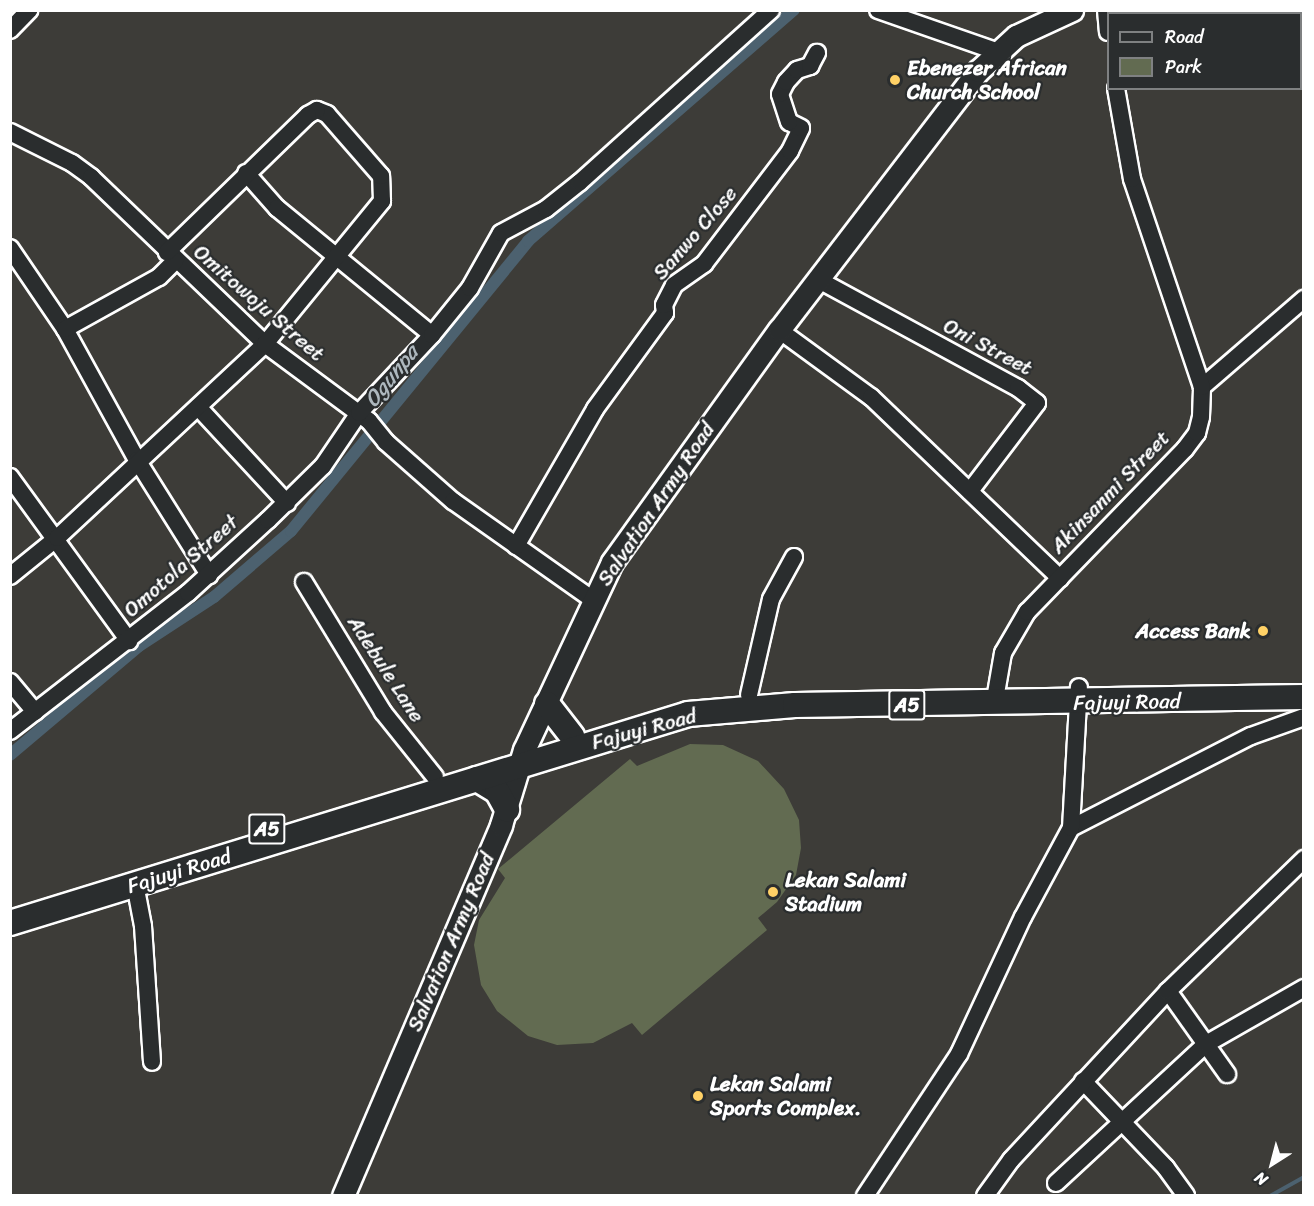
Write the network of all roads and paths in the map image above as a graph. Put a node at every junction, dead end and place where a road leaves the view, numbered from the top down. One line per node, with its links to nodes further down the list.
1 (29, 10): 5 (street)
2 (771, 10): 18 (street, Omotola Street)
3 (878, 10): 6 (street)
4 (1072, 10): 6 (main road, Salvation Army Road)
5 (10, 30)
6 (996, 51): 14 (main road, Salvation Army Road)
7 (817, 53): 28 (street, Sanwo Close)
8 (1116, 90): 20 (street, Akinsanmi Street)
9 (10, 132): 12 (street, Omitowoju Street)
10 (246, 173): 12 (street); 13 (street); 13 (street)
11 (10, 248): 16 (street)
12 (171, 256): 16 (street); 19 (street, Omitowoju Street)
13 (337, 256): 18 (street); 19 (street)
14 (817, 279): 17 (main road, Salvation Army Road); 25 (street, Oni Street)
15 (1304, 299): 20 (street)
16 (65, 329): 23 (street)
17 (779, 330): 25 (street); 34 (main road, Salvation Army Road)
18 (432, 335): 22 (street, Omotola Street)
19 (265, 344): 21 (street); 22 (street, Omitowoju Street)
20 (1202, 387): 32 (street, Akinsanmi Street)
21 (198, 407): 23 (street); 26 (street)
22 (364, 417): 26 (street, Omotola Street); 28 (street, Omitowoju Street)
23 (137, 460): 27 (street); 30 (street)
24 (10, 477): 27 (street)
25 (970, 491): 32 (street)
26 (286, 503): 30 (street, Omotola Street)
27 (57, 538): 31 (street); 35 (street)
28 (516, 546): 34 (street, Omitowoju Street)
29 (794, 557): 38 (street)
30 (209, 575): 35 (street, Omotola Street)
31 (10, 576)
32 (1060, 578): 40 (street, Akinsanmi Street)
33 (304, 582): 48 (street, Adebule Lane)
34 (592, 599): 42 (main road, Salvation Army Road)
35 (129, 641): 43 (street, Omotola Street)
36 (10, 682): 43 (street)
37 (1304, 684): 39 (highway, Fajuyi Road / A5)
38 (749, 694): 40 (highway, Fajuyi Road / A5); 46 (highway, Fajuyi Road / A5)
39 (1079, 695): 40 (highway, Fajuyi Road / A5); 41 (highway, Fajuyi Road / A5); 51 (street)
40 (995, 697): 47 (highway, Fajuyi Road / A5)
41 (1304, 697)
42 (547, 704): 46 (highway); 47 (main road, Salvation Army Road)
43 (35, 712): 45 (street, Omotola Street)
44 (1304, 717): 51 (street)
45 (10, 731)
46 (572, 736): 47 (highway, Fajuyi Road / A5)
47 (521, 758): 48 (highway, Fajuyi Road / A5); 49 (highway, Fajuyi Road / A5); 50 (main road, Salvation Army Road)
48 (435, 777): 54 (highway, Fajuyi Road / A5)
49 (477, 779): 50 (highway); 53 (highway, Fajuyi Road / A5)
50 (507, 809): 63 (main road, Salvation Army Road)
51 (1071, 828): 67 (street)
52 (1304, 859): 57 (street)
53 (135, 884): 55 (highway, Fajuyi Road / A5); 59 (street)
54 (10, 909)
55 (10, 923)
56 (1304, 988): 58 (street)
57 (1168, 991): 58 (street); 61 (street)
58 (1206, 1044): 60 (street); 62 (street)
59 (152, 1062)
60 (1227, 1074)
61 (1083, 1081): 62 (street); 68 (street)
62 (1122, 1125): 64 (street); 69 (street)
63 (359, 1163): 65 (main road, Salvation Army Road); 66 (main road, Salvation Army Road)
64 (1056, 1183)
65 (343, 1196)
66 (353, 1196)
67 (865, 1196)
68 (985, 1196)
69 (1186, 1196)

